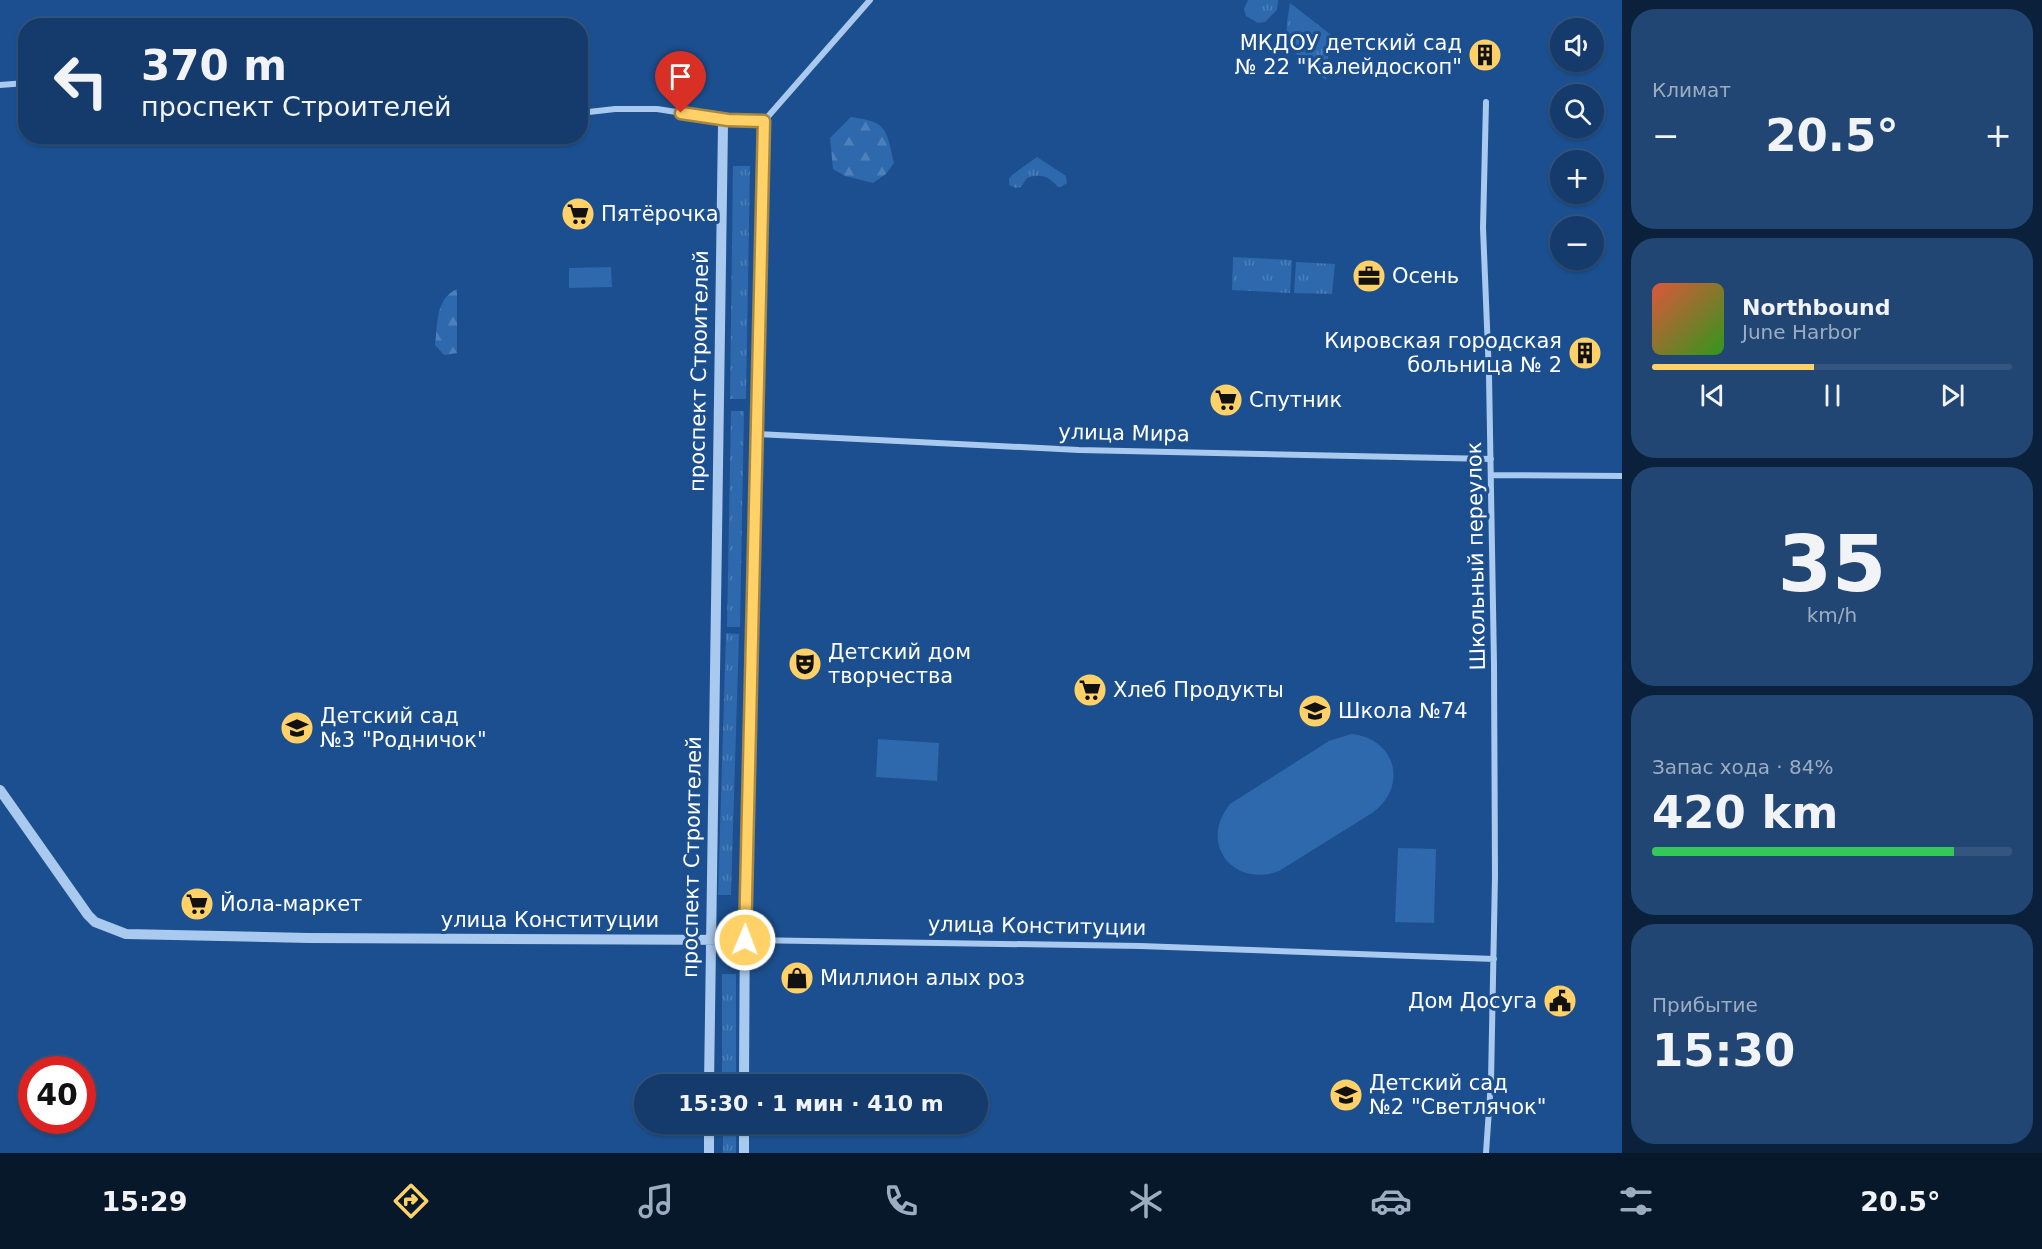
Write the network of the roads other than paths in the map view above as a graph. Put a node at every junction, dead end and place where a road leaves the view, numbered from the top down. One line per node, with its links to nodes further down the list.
1 (870, 0): 7 (street)
2 (18, 84): 3 (street)
3 (0, 85)
4 (1485, 102): 9 (street, Школьный переулок)
5 (588, 112): 6 (street)
6 (728, 120): 7 (street); 13 (street, проспект Строителей)
7 (764, 121): 8 (street)
8 (757, 434): 9 (street, улица Мира); 14 (street)
9 (1491, 459): 10 (street, Школьный переулок)
10 (1491, 475): 11 (street); 15 (street, Школьный переулок)
11 (1622, 476)
12 (0, 790): 13 (street, улица Конституции)
13 (710, 940): 14 (street, улица Конституции); 16 (street, проспект Строителей)
14 (745, 940): 15 (street, улица Конституции); 17 (street)
15 (1494, 959): 22 (street, Школьный переулок)
16 (710, 1074)
17 (744, 1074)
18 (709, 1134): 20 (street)
19 (744, 1134): 21 (street)
20 (709, 1153)
21 (744, 1153)
22 (1486, 1153)

